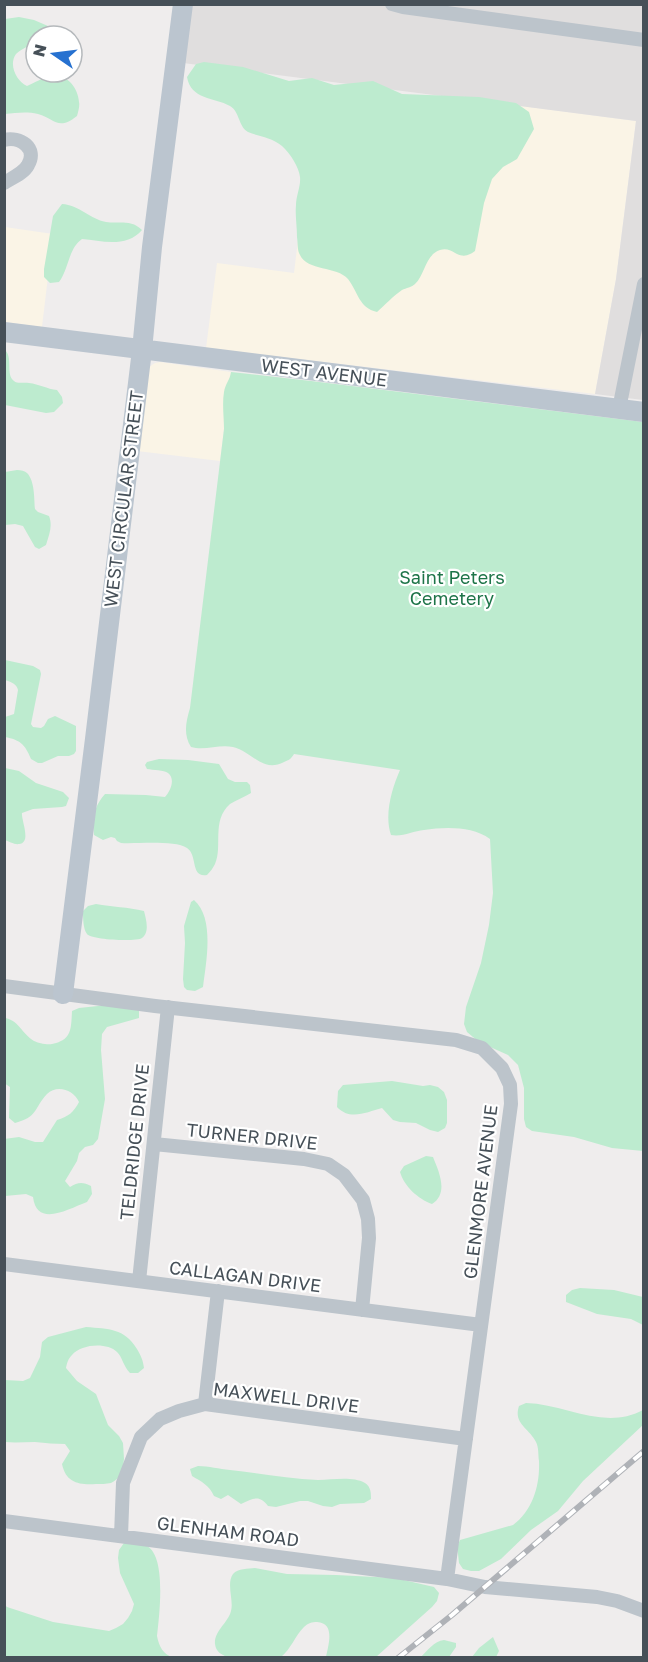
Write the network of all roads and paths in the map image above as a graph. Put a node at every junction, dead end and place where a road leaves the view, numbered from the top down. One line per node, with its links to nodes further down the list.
1 (183, 4): 8 (street, WEST CIRCULAR STREET)
2 (392, 4): 3 (street)
3 (644, 40)
4 (4, 140): 5 (street)
5 (4, 183)
6 (644, 284): 9 (street)
7 (4, 332): 8 (street, WEST AVENUE)
8 (142, 350): 9 (street, WEST AVENUE); 12 (street, WEST CIRCULAR STREET)
9 (619, 409): 10 (street, WEST AVENUE)
10 (644, 412)
11 (4, 986): 12 (street, GLENMORE AVENUE)
12 (63, 994): 13 (street, GLENMORE AVENUE)
13 (168, 1007): 14 (street, TELDRIDGE DRIVE); 19 (street, GLENMORE AVENUE)
14 (154, 1144): 16 (street, TELDRIDGE DRIVE); 18 (street, TURNER DRIVE)
15 (4, 1264): 16 (street, CALLAGAN DRIVE)
16 (139, 1281): 17 (street, CALLAGAN DRIVE)
17 (218, 1292): 18 (street, CALLAGAN DRIVE); 20 (street)
18 (362, 1310): 19 (street, CALLAGAN DRIVE)
19 (482, 1325): 21 (street, GLENMORE AVENUE)
20 (206, 1404): 21 (street, MAXWELL DRIVE); 23 (street, MAXWELL DRIVE)
21 (466, 1439): 24 (street, GLENMORE AVENUE)
22 (4, 1521): 23 (street, GLENHAM ROAD)
23 (121, 1536): 24 (street, GLENHAM ROAD)
24 (447, 1579): 25 (street, GLENHAM ROAD)
25 (644, 1611)

